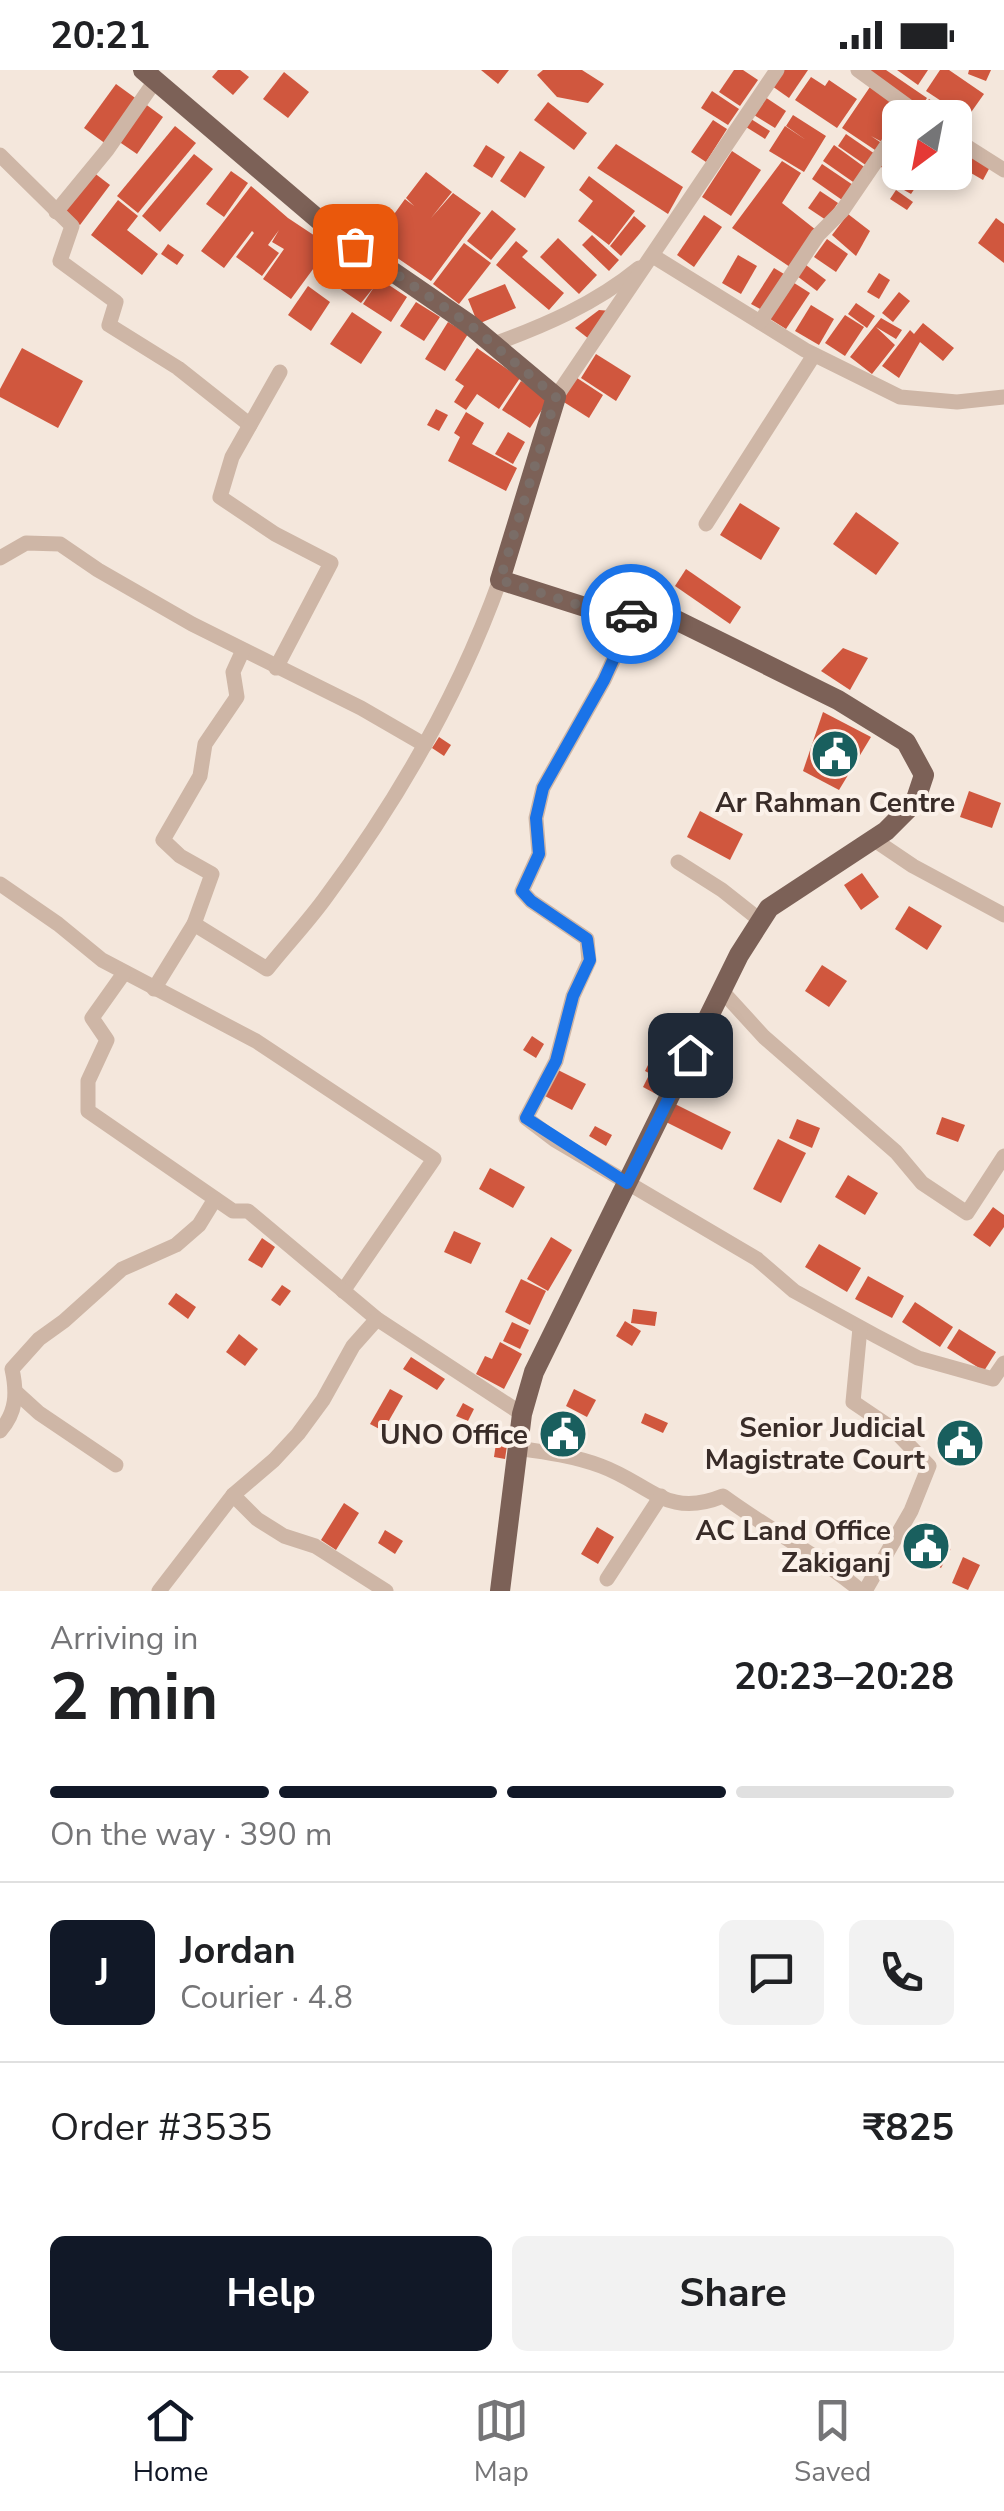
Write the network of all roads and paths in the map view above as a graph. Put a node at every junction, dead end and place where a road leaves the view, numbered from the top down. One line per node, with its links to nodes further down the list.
1 (777, 70): 10 (street)
2 (858, 70): 4 (street)
3 (149, 75): 9 (street); 12 (main road)
4 (896, 100)
5 (972, 150): 8 (street)
6 (882, 152): 11 (street)
7 (0, 155): 9 (street)
8 (1004, 170)
9 (56, 212): 17 (street)
10 (654, 256): 11 (street); 12 (street); 15 (street)
11 (760, 322): 13 (street)
12 (491, 345): 15 (main road)
13 (814, 355): 16 (street); 18 (street)
14 (280, 372): 17 (street)
15 (556, 397): 20 (main road)
16 (1004, 398)
17 (250, 425): 23 (street)
18 (706, 524)
19 (0, 558): 22 (street)
20 (500, 580): 21 (main road); 24 (street)
21 (634, 614): 25 (main road); 35 (street)
22 (243, 650): 23 (street); 30 (street)
23 (276, 668): 24 (street)
24 (425, 744): 30 (street)
25 (873, 839): 28 (street); 29 (main road)
26 (678, 862): 29 (street)
27 (0, 884): 31 (street)
28 (1004, 915)
29 (761, 920): 33 (main road)
30 (194, 924): 32 (street)
31 (124, 973): 32 (street); 36 (street)
32 (154, 989): 37 (street)
33 (722, 991): 34 (street); 35 (main road)
34 (1004, 1156)
35 (627, 1183): 39 (street); 42 (main road)
36 (215, 1199): 37 (street); 41 (street)
37 (343, 1291): 38 (street)
38 (377, 1319): 42 (street); 46 (street)
39 (860, 1328): 40 (street); 52 (street)
40 (1004, 1364)
41 (17, 1393): 43 (street); 45 (street)
42 (522, 1414): 44 (main road)
43 (0, 1430)
44 (517, 1448): 47 (street); 51 (main road)
45 (116, 1466)
46 (233, 1495): 49 (street); 50 (street)
47 (661, 1496): 48 (street); 52 (street)
48 (606, 1579)
49 (159, 1591)
50 (386, 1591)
51 (500, 1591)
52 (863, 1591)

